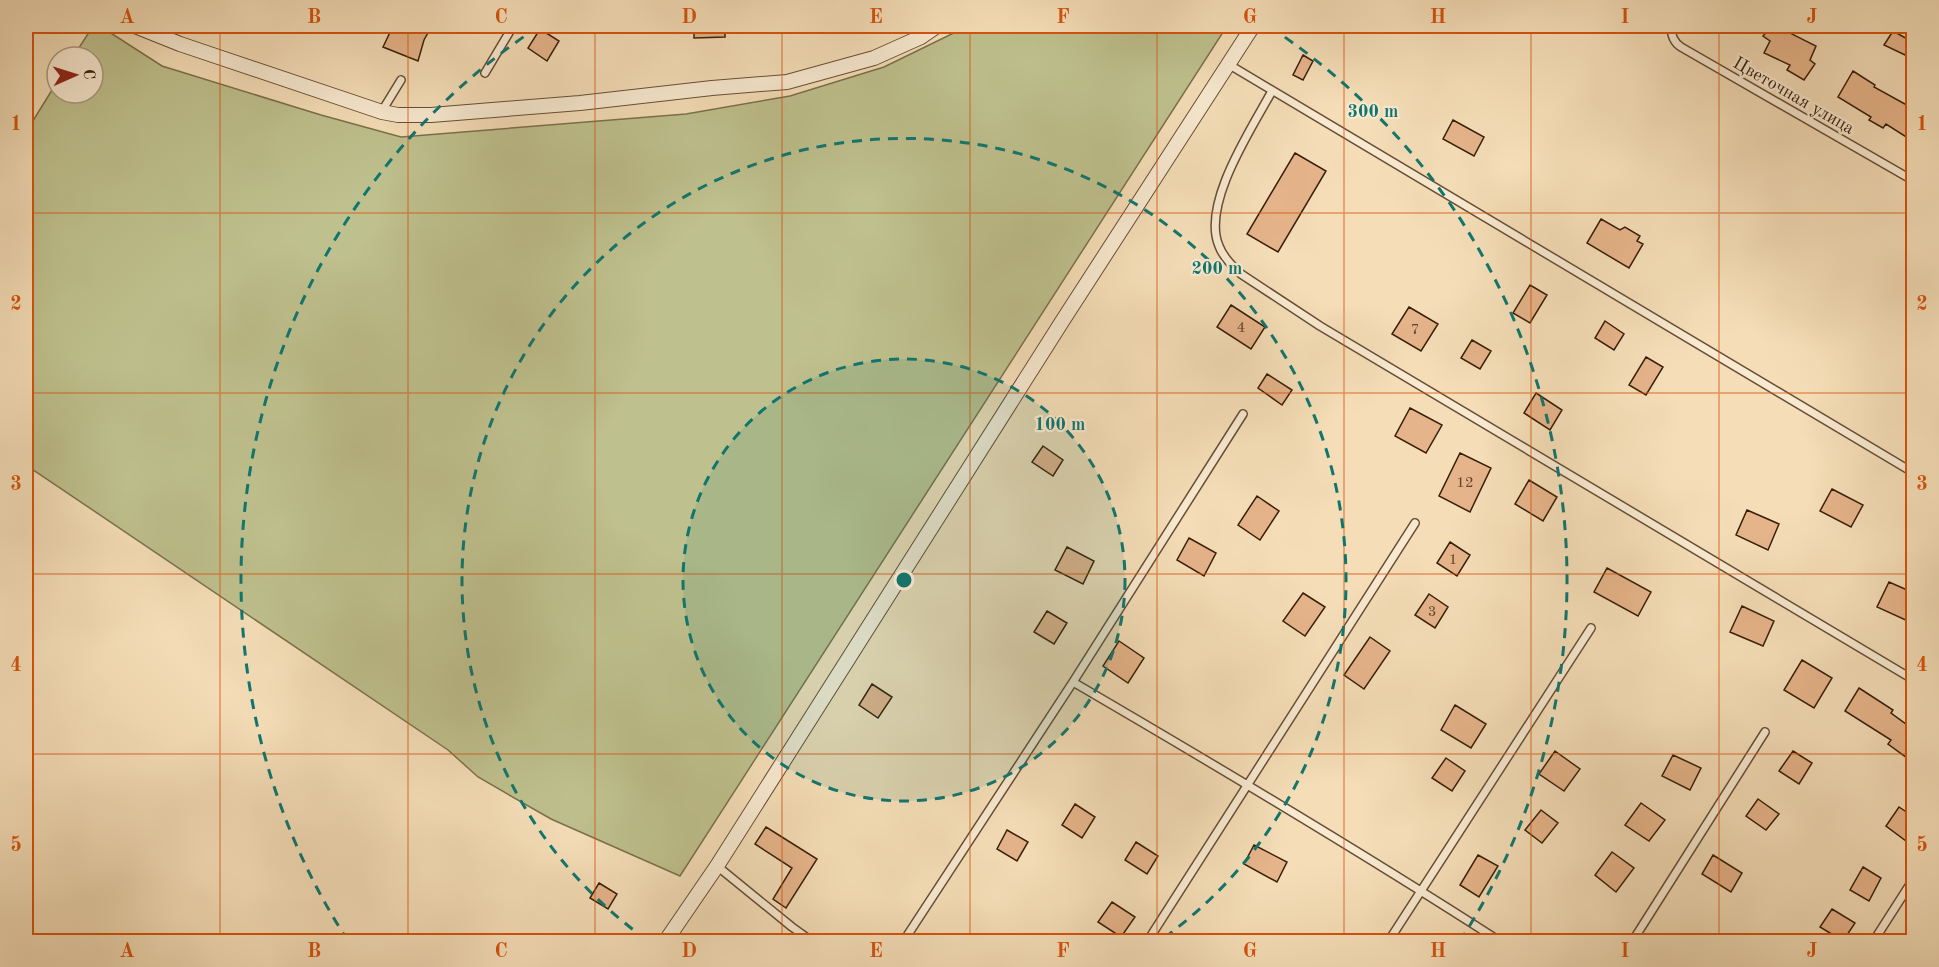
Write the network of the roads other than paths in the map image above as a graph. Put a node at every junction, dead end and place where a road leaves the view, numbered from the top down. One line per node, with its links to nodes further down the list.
1 (135, 26): 10 (street)
2 (513, 26): 7 (lane)
3 (937, 26): 10 (street)
4 (1253, 26): 6 (street)
5 (1670, 26): 11 (lane, Цветочная улица)
6 (1227, 64): 9 (lane); 20 (street)
7 (485, 73)
8 (401, 80): 10 (lane)
9 (1272, 91): 13 (lane); 16 (lane)
10 (382, 112)
11 (1914, 181)
12 (1243, 414): 17 (lane)
13 (1914, 473)
14 (1415, 523): 19 (lane)
15 (1591, 628): 22 (lane)
16 (1914, 680)
17 (1073, 682): 19 (lane); 25 (lane)
18 (1765, 732): 29 (lane)
19 (1247, 784): 22 (lane); 26 (lane)
20 (717, 866): 23 (street); 24 (lane)
21 (1914, 878): 30 (lane)
22 (1422, 891): 27 (lane); 28 (lane)
23 (664, 942)
24 (813, 942)
25 (903, 942)
26 (1147, 942)
27 (1388, 942)
28 (1501, 942)
29 (1632, 942)
30 (1873, 942)

